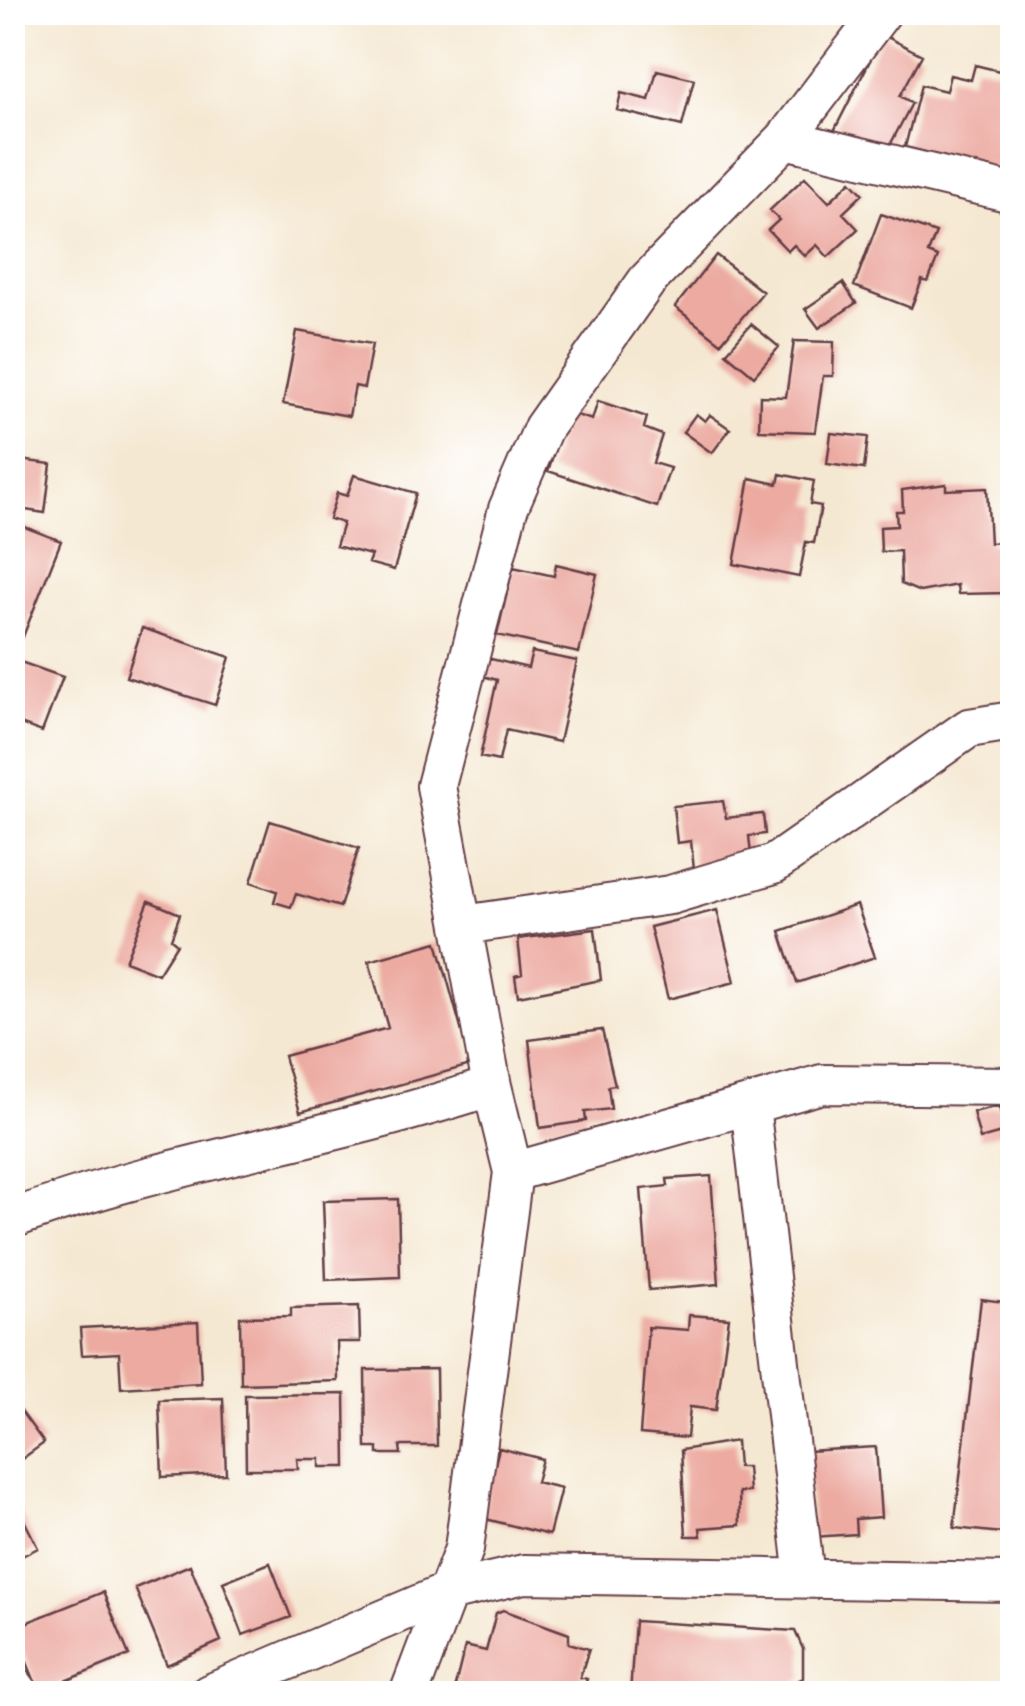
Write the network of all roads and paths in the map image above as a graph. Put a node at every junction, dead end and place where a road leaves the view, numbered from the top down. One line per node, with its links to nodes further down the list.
1 (882, 12): 2 (street)
2 (784, 139): 3 (street); 5 (street)
3 (1012, 194)
4 (1012, 721): 5 (street)
5 (463, 925): 6 (street)
6 (492, 1086): 9 (street); 10 (street)
7 (1012, 1086): 8 (street)
8 (750, 1105): 9 (street); 11 (street)
9 (513, 1172): 13 (street)
10 (12, 1219)
11 (805, 1578): 12 (street); 13 (street)
12 (1012, 1582)
13 (448, 1592): 16 (street); 17 (street)
14 (12, 1683): 15 (street)
15 (20, 1694)
16 (209, 1694)
17 (409, 1694)

